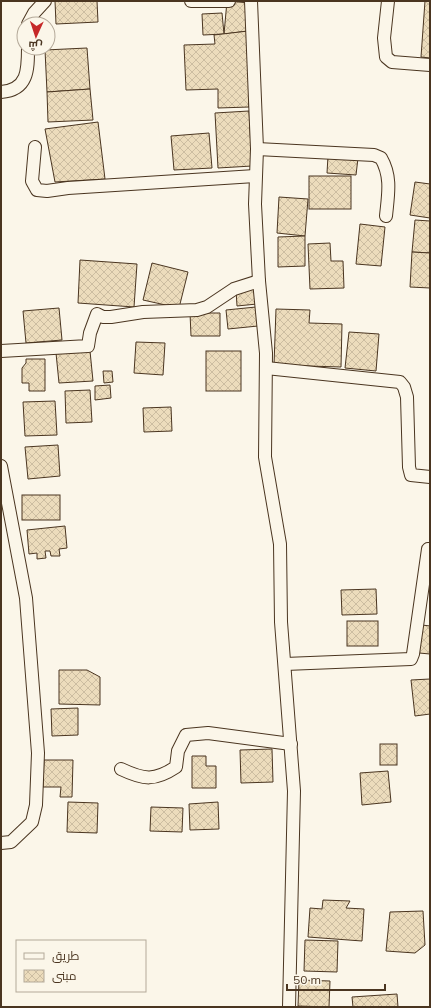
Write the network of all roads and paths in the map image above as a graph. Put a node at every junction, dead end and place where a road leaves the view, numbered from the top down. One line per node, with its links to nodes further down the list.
1 (45, 1): 6 (street)
2 (191, 1): 3 (street)
3 (228, 1)
4 (251, 1): 11 (street)
5 (388, 1): 8 (street)
6 (32, 16)
7 (28, 56): 9 (street)
8 (430, 65)
9 (1, 92)
10 (35, 147): 12 (street)
11 (257, 149): 12 (street); 13 (street)
12 (256, 176): 14 (street)
13 (386, 216)
14 (259, 281): 15 (street); 16 (street)
15 (1, 351)
16 (266, 368): 18 (street); 21 (street)
17 (1, 466): 19 (street)
18 (430, 477)
19 (4, 496): 24 (street)
20 (428, 549): 21 (street)
21 (285, 664): 22 (street)
22 (291, 744): 23 (street); 25 (street)
23 (121, 769)
24 (1, 843)
25 (289, 1007)

